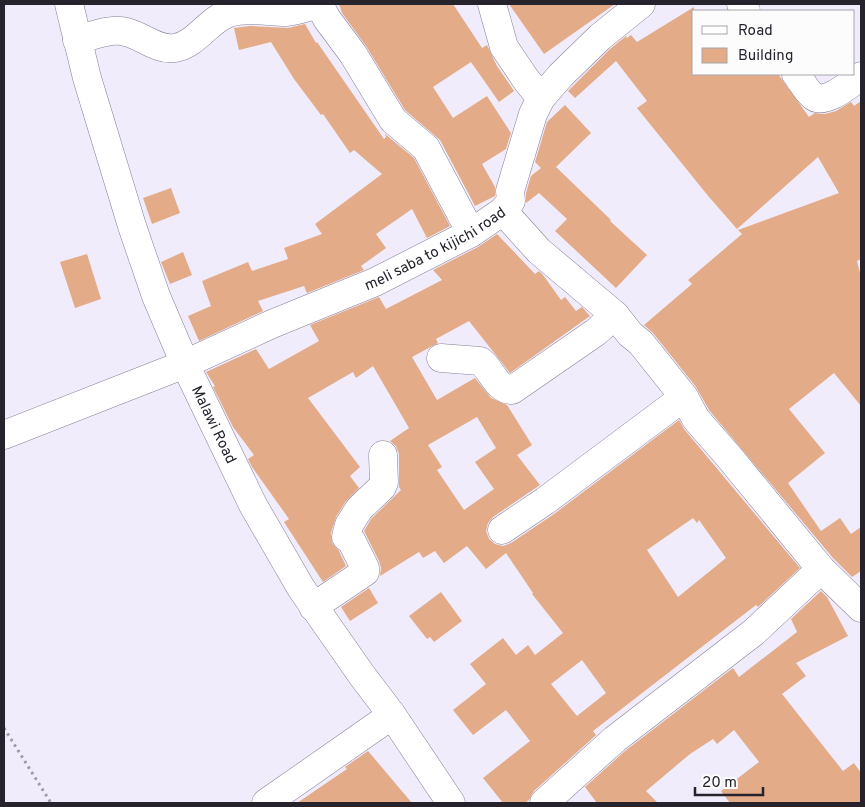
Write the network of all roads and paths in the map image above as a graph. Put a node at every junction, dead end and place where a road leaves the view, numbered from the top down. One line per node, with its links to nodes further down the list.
1 (69, 4): 5 (street, Malawi Road)
2 (319, 4): 5 (street); 10 (street)
3 (492, 4): 8 (street)
4 (641, 4): 8 (street, meli saba to kijichi road)
5 (77, 40): 13 (street, Malawi Road)
6 (797, 75): 7 (street)
7 (861, 76)
8 (541, 98): 9 (street, meli saba to kijichi road)
9 (503, 211): 10 (street, meli saba to kijichi road); 11 (street)
10 (471, 233): 13 (street, meli saba to kijichi road)
11 (615, 315): 12 (street); 14 (street)
12 (441, 358)
13 (185, 364): 15 (street, meli saba to kijichi road); 19 (street, Malawi Road)
14 (684, 397): 17 (street); 18 (street)
15 (4, 435)
16 (383, 455): 19 (street)
17 (502, 530)
18 (821, 568): 20 (street); 26 (street)
19 (313, 607): 21 (street, Malawi Road)
20 (861, 608)
21 (392, 715): 24 (street); 25 (street, Malawi Road)
22 (4, 728): 23 (path)
23 (51, 803)
24 (266, 803)
25 (451, 803)
26 (544, 803)

